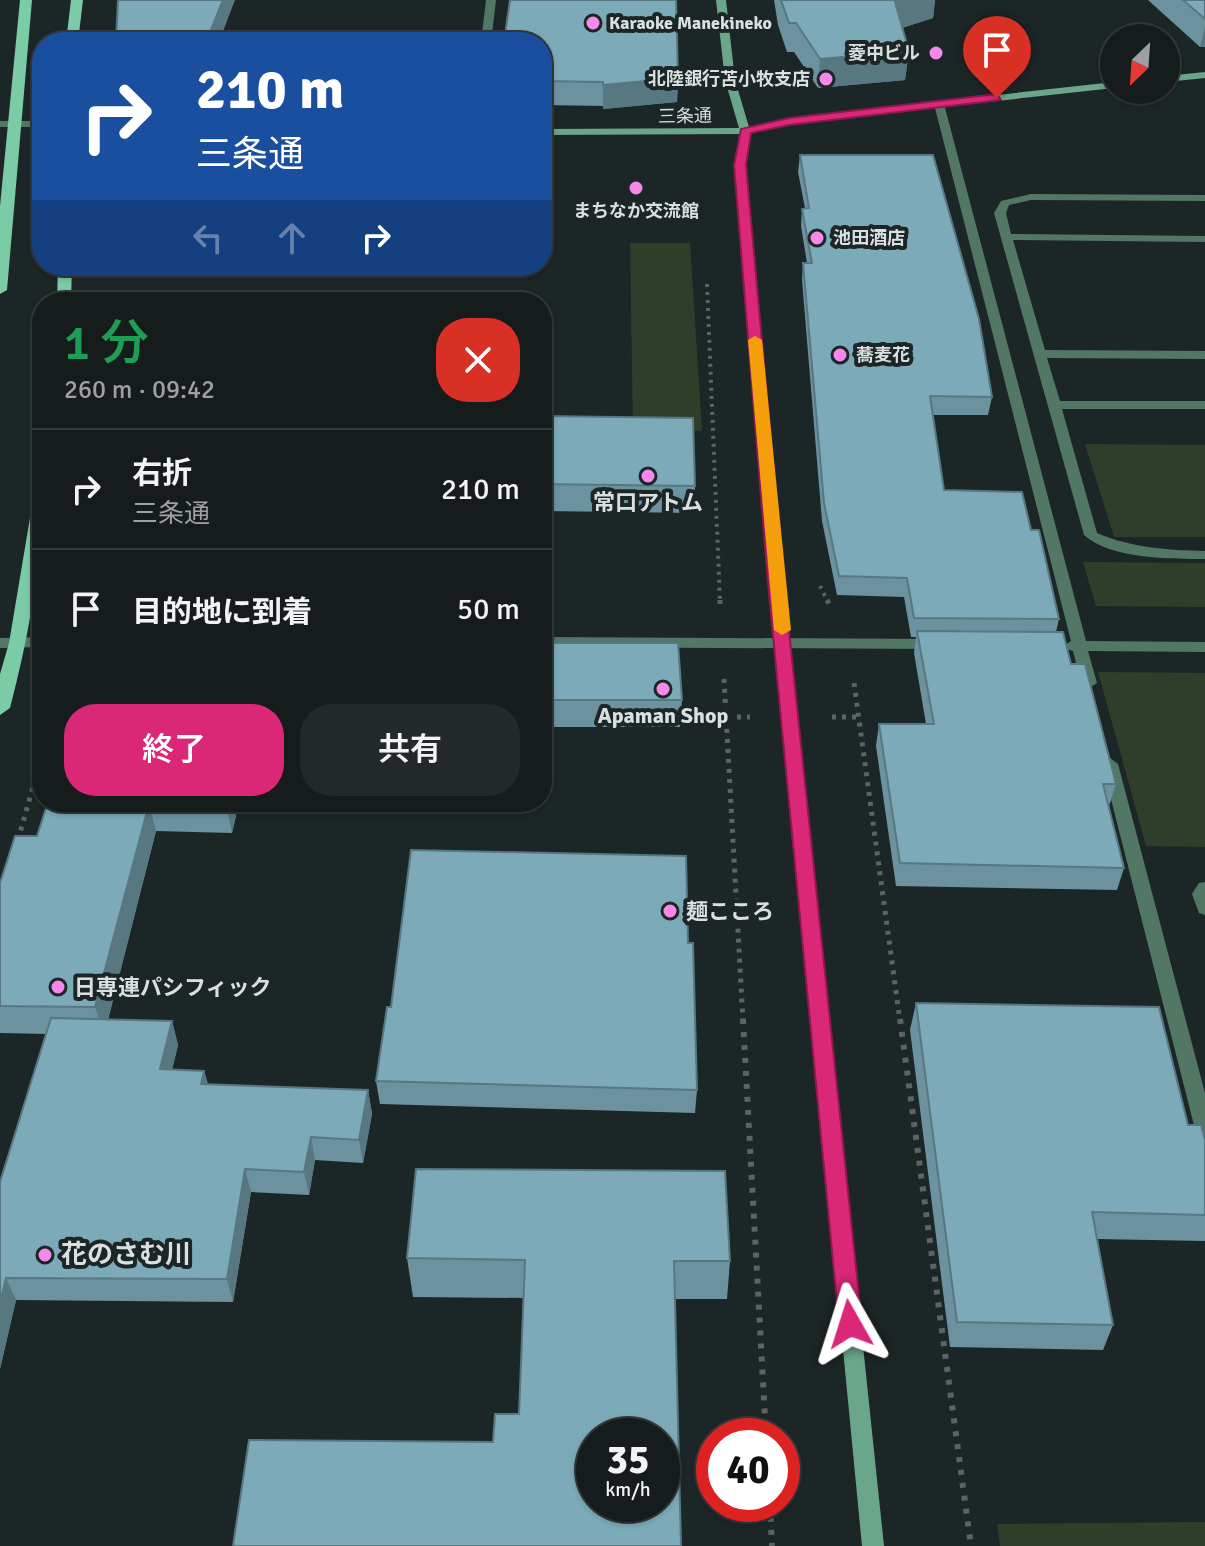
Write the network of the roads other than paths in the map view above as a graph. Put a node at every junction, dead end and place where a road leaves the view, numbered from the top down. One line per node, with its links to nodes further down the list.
1 (26, 0): 11 (main road)
2 (77, 0): 5 (main road)
3 (491, 0): 6 (street)
4 (721, 0): 13 (street)
5 (73, 32)
6 (487, 32)
7 (1205, 75): 8 (street)
8 (1180, 78)
9 (1100, 87): 10 (street, 三条通)
10 (939, 104): 13 (street, 三条通); 31 (street)
11 (6, 124): 12 (street); 18 (main road)
12 (32, 124)
13 (745, 131): 14 (street, 三条通); 28 (street)
14 (552, 132)
15 (1205, 198): 16 (street)
16 (1008, 237): 17 (street); 19 (street)
17 (1205, 239)
18 (0, 290)
19 (1040, 354): 20 (street); 21 (street)
20 (1205, 355)
21 (1054, 405): 22 (street); 24 (street)
22 (1205, 405)
23 (32, 539): 27 (main road)
24 (1205, 555)
25 (32, 642): 27 (street)
26 (552, 642): 28 (street)
27 (9, 643): 34 (main road)
28 (784, 643): 29 (street); 39 (street)
29 (957, 645)
30 (1049, 646): 31 (street)
31 (1079, 646): 32 (street); 33 (street)
32 (1205, 647)
33 (1095, 706)
34 (0, 708)
35 (1107, 752): 38 (street)
36 (1205, 888): 37 (street)
37 (1205, 908)
38 (1205, 1129)
39 (873, 1546)

